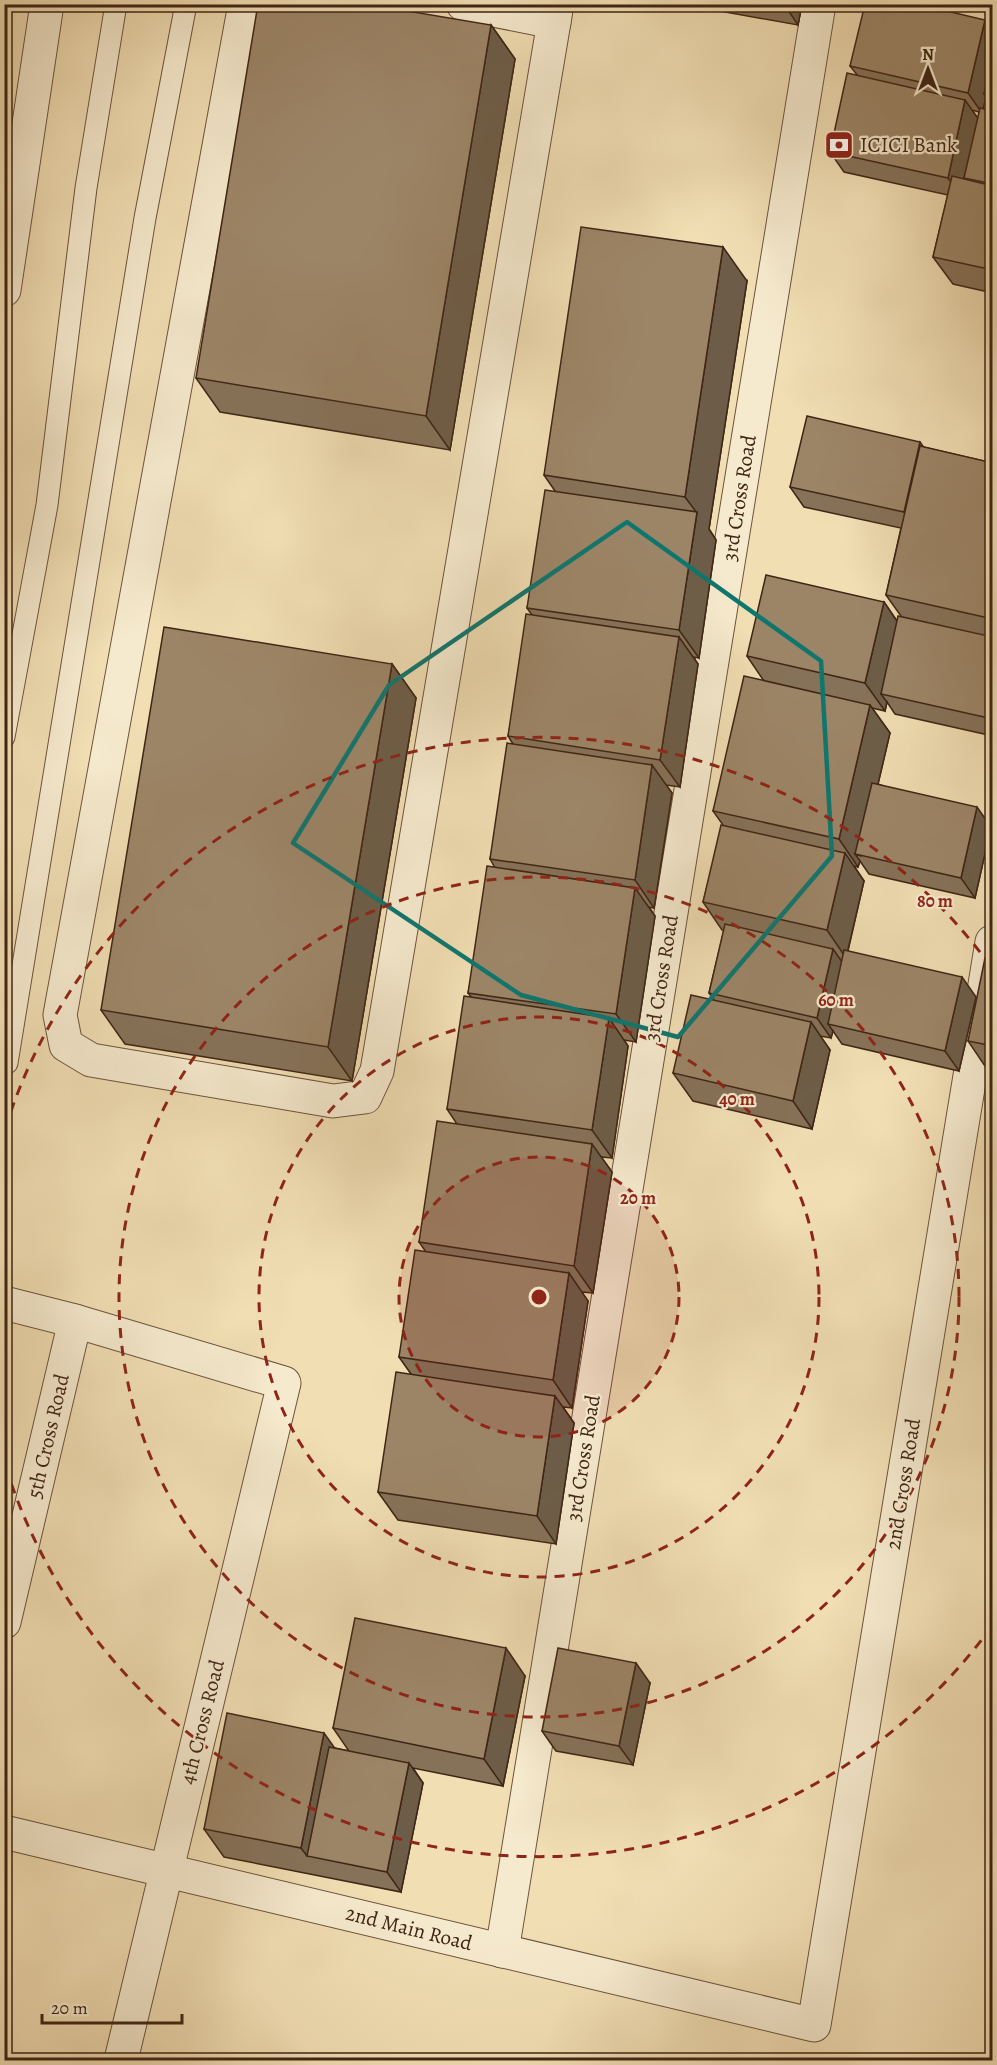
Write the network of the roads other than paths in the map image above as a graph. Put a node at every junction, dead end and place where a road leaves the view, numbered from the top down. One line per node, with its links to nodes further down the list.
1 (47, 4): 8 (street)
2 (116, 4): 10 (lane)
3 (186, 4): 12 (lane)
4 (245, 4): 7 (street)
5 (463, 4): 7 (street)
6 (819, 4): 18 (street, 3rd Cross Road)
7 (556, 13)
8 (8, 239): 9 (street)
9 (4, 290)
10 (4, 737)
11 (993, 942): 19 (street, 2nd Cross Road)
12 (7, 1063)
13 (4, 1304): 14 (street)
14 (75, 1321): 15 (street, 5th Cross Road); 17 (street, 4th Cross Road)
15 (4, 1622)
16 (4, 1832): 17 (street, 2nd Main Road)
17 (167, 1868): 18 (street, 2nd Main Road); 20 (street, 4th Cross Road)
18 (502, 1951): 19 (street, 2nd Main Road)
19 (814, 2025)
20 (121, 2061)

